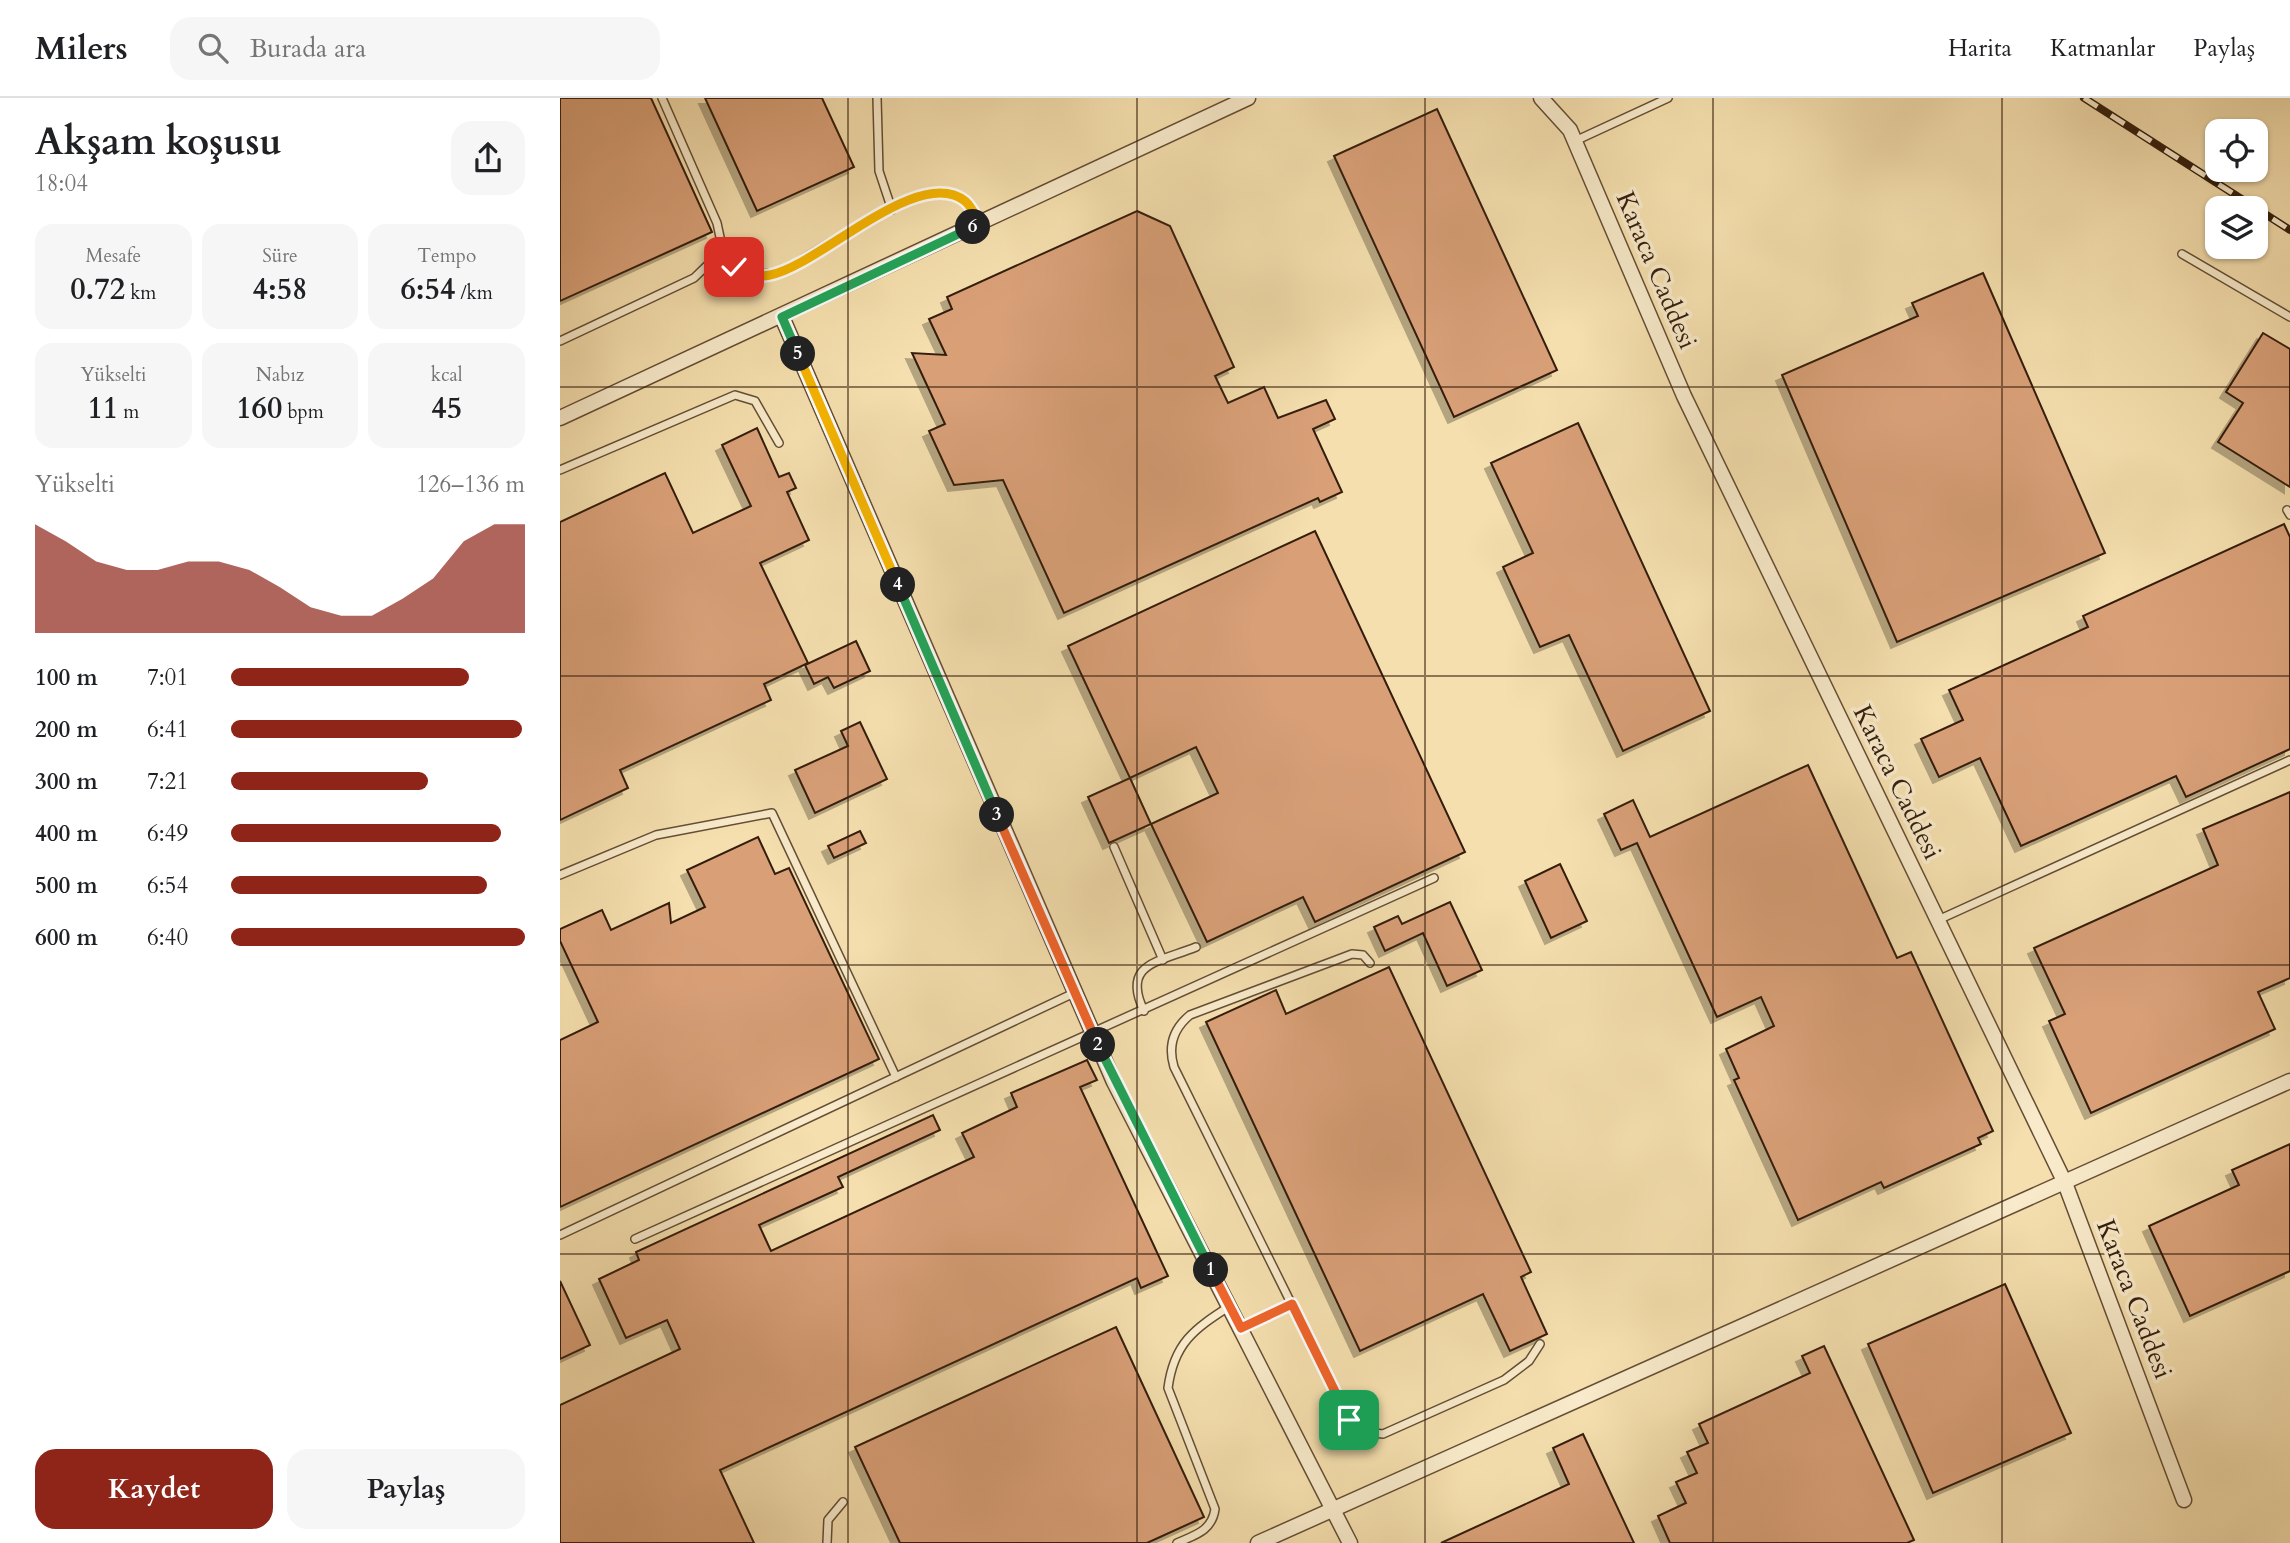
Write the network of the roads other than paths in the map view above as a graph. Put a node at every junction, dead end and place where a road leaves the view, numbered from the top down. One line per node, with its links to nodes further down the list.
1 (662, 98): 9 (lane)
2 (877, 98): 7 (lane)
3 (1248, 98): 8 (street)
4 (1541, 98): 6 (street, Karaca Caddesi)
5 (1668, 98): 6 (lane)
6 (1575, 141): 21 (street, Karaca Caddesi)
7 (892, 210): 8 (lane); 9 (lane)
8 (980, 224): 11 (street)
9 (722, 251): 13 (lane)
10 (2182, 254): 12 (lane)
11 (782, 317): 14 (street); 25 (street)
12 (2290, 317)
13 (560, 341)
14 (560, 418)
15 (779, 443): 16 (lane)
16 (560, 470)
17 (2290, 761): 21 (lane)
18 (1114, 847): 23 (lane)
19 (560, 875): 28 (lane)
20 (1434, 878): 26 (lane)
21 (1938, 920): 30 (street, Karaca Caddesi)
22 (1196, 947): 23 (lane)
23 (1163, 960): 26 (lane)
24 (1370, 963): 33 (lane)
25 (1074, 993): 27 (street); 28 (lane)
26 (1144, 1011): 27 (lane)
27 (1093, 1034): 32 (lane); 34 (street)
28 (896, 1077): 31 (lane)
29 (2290, 1081): 30 (street)
30 (2065, 1183): 37 (street, Karaca Caddesi); 39 (street)
31 (560, 1235)
32 (635, 1239)
33 (1292, 1304): 35 (lane); 36 (lane)
34 (1230, 1306): 35 (street); 41 (lane)
35 (1241, 1328): 39 (street)
36 (1540, 1345)
37 (2184, 1500)
38 (843, 1502): 40 (lane)
39 (1334, 1509): 42 (street); 43 (street)
40 (827, 1543)
41 (1177, 1543)
42 (1258, 1543)
43 (1350, 1543)

